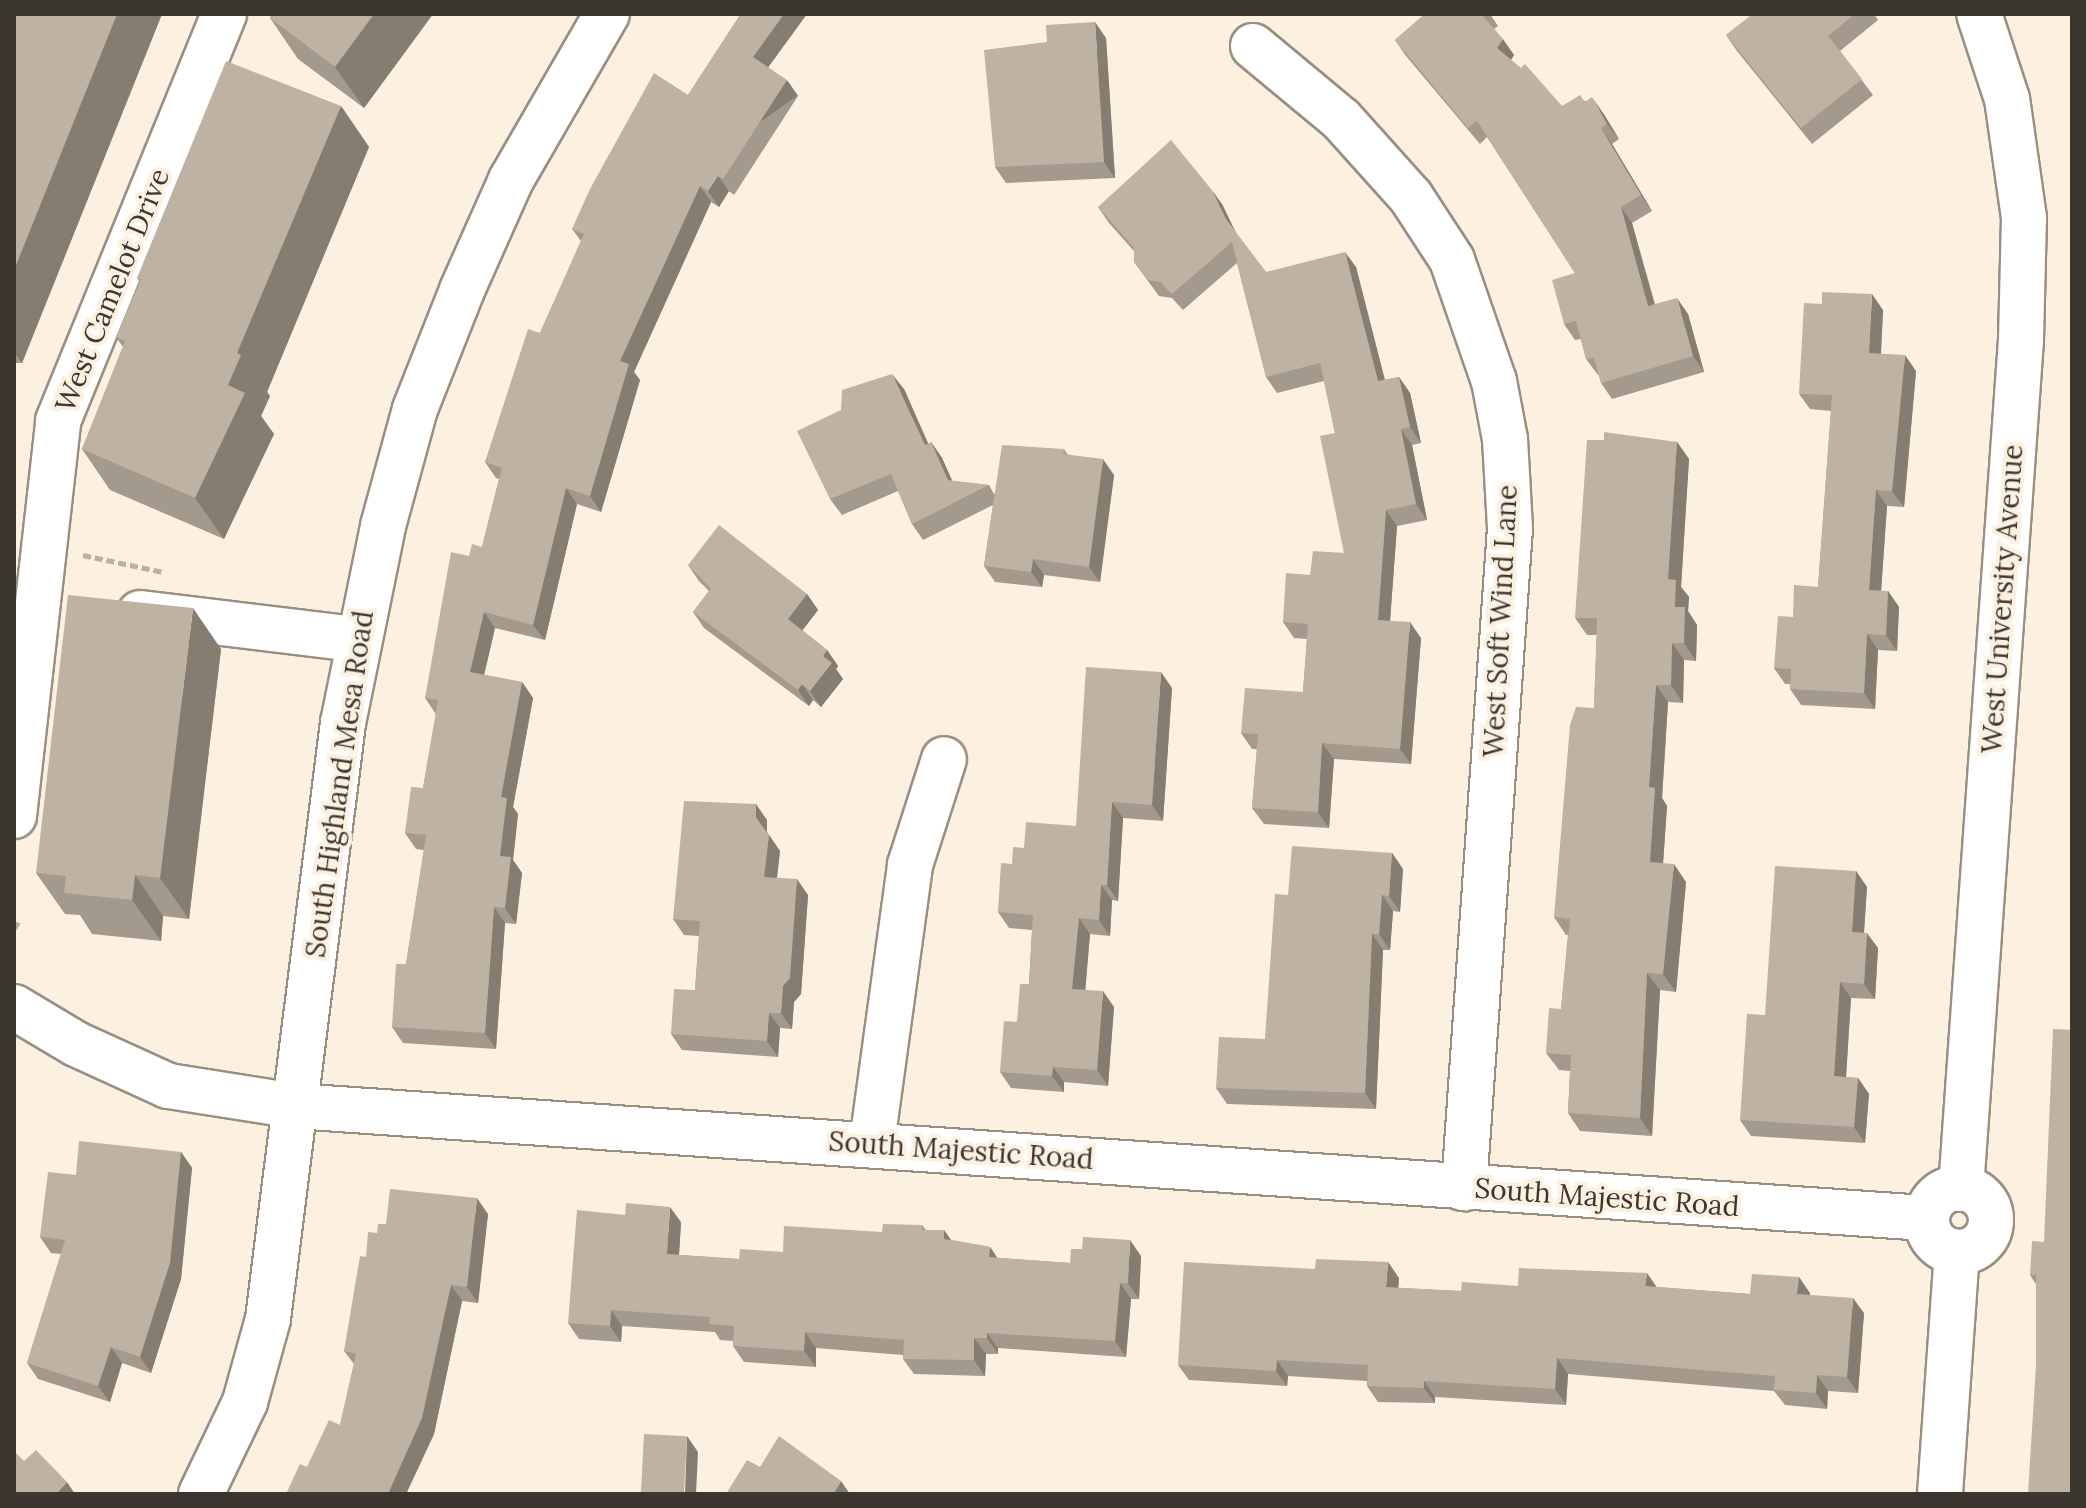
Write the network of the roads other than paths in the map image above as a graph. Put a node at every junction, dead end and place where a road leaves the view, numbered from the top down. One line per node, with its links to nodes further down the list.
1 (224, 14): 5 (street, West Camelot Drive)
2 (607, 14): 6 (street, South Highland Mesa Road)
3 (1979, 14): 13 (street, West University Avenue)
4 (1253, 46): 12 (street, West Soft Wind Lane)
5 (72, 605): 6 (street); 8 (street, West Camelot Drive)
6 (356, 639): 10 (street, South Highland Mesa Road)
7 (944, 759): 11 (street)
8 (14, 816)
9 (14, 1007): 10 (street, South Majestic Road)
10 (295, 1106): 11 (street, South Majestic Road); 16 (street, South Highland Mesa Road)
11 (872, 1143): 12 (street, South Majestic Road)
12 (1464, 1188): 14 (street, South Majestic Road)
13 (1961, 1189): 14 (street); 15 (street)
14 (1927, 1218): 15 (street)
15 (1957, 1252): 17 (street)
16 (201, 1494)
17 (1940, 1494)

